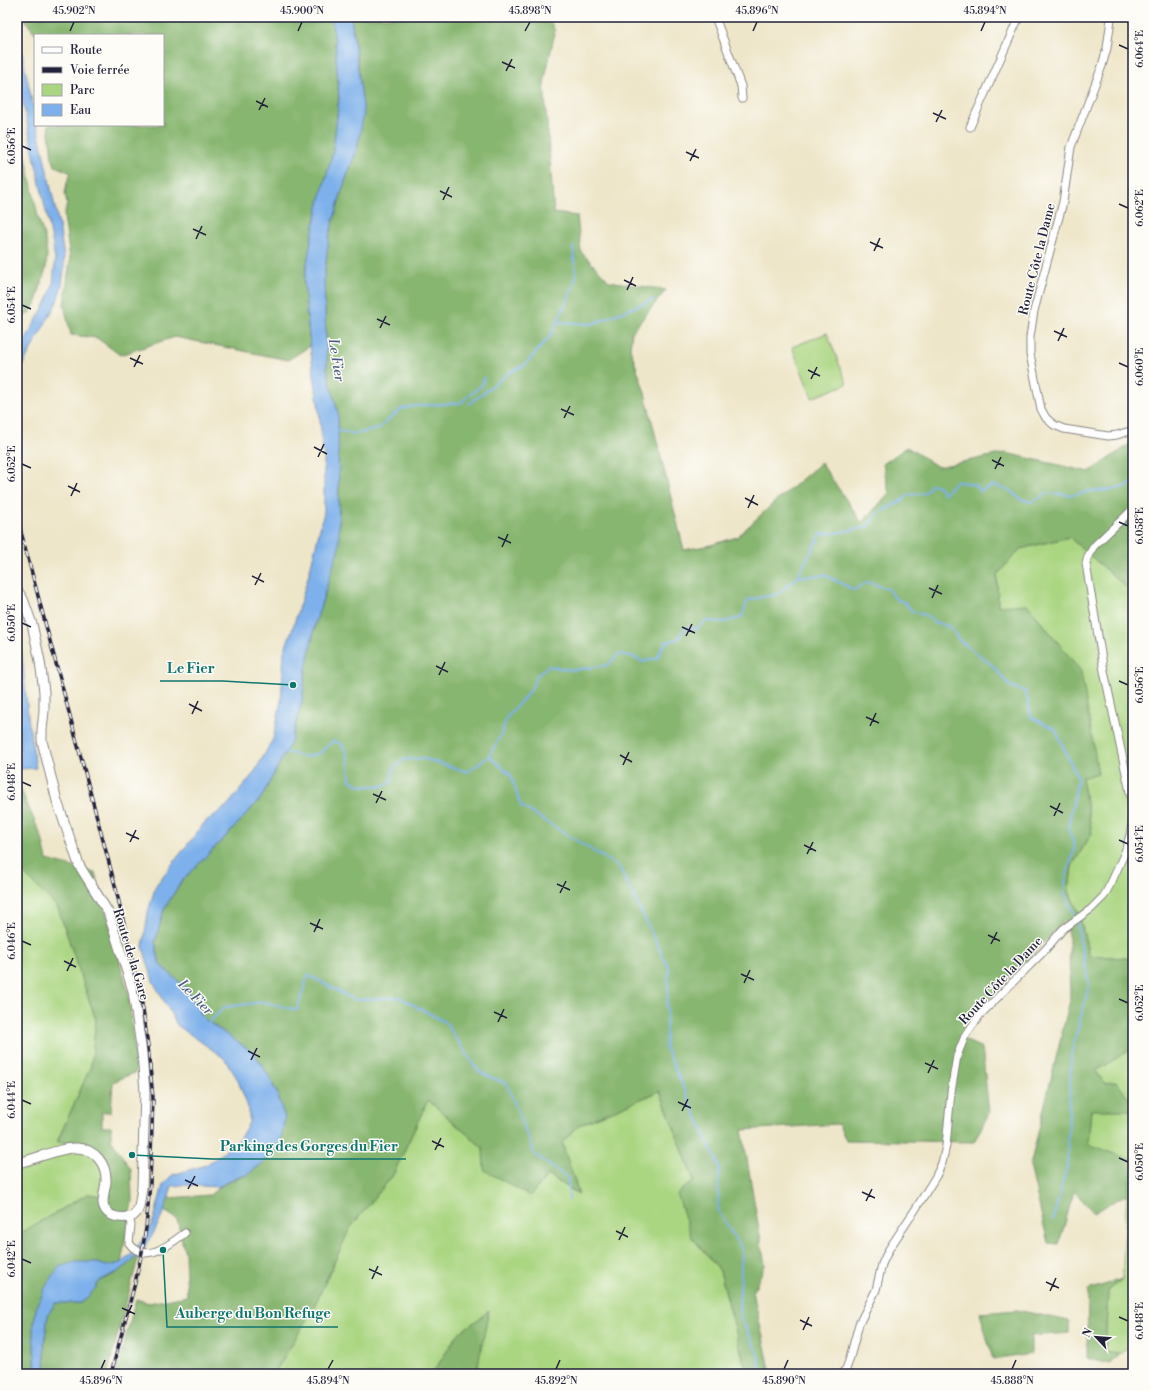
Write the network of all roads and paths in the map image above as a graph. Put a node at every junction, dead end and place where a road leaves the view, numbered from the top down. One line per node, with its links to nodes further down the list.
1 (715, 17): 4 (street)
2 (1019, 17): 5 (street)
3 (1112, 18): 6 (street, Route Côte la Dame)
4 (742, 98)
5 (970, 127)
6 (1133, 430)
7 (1133, 509): 9 (street)
8 (17, 590): 12 (street, Route de la Gare)
9 (1133, 806)
10 (1133, 819): 14 (street, Route Côte la Dame)
11 (17, 1163): 12 (street)
12 (129, 1217): 13 (street)
13 (185, 1233)
14 (841, 1374)

